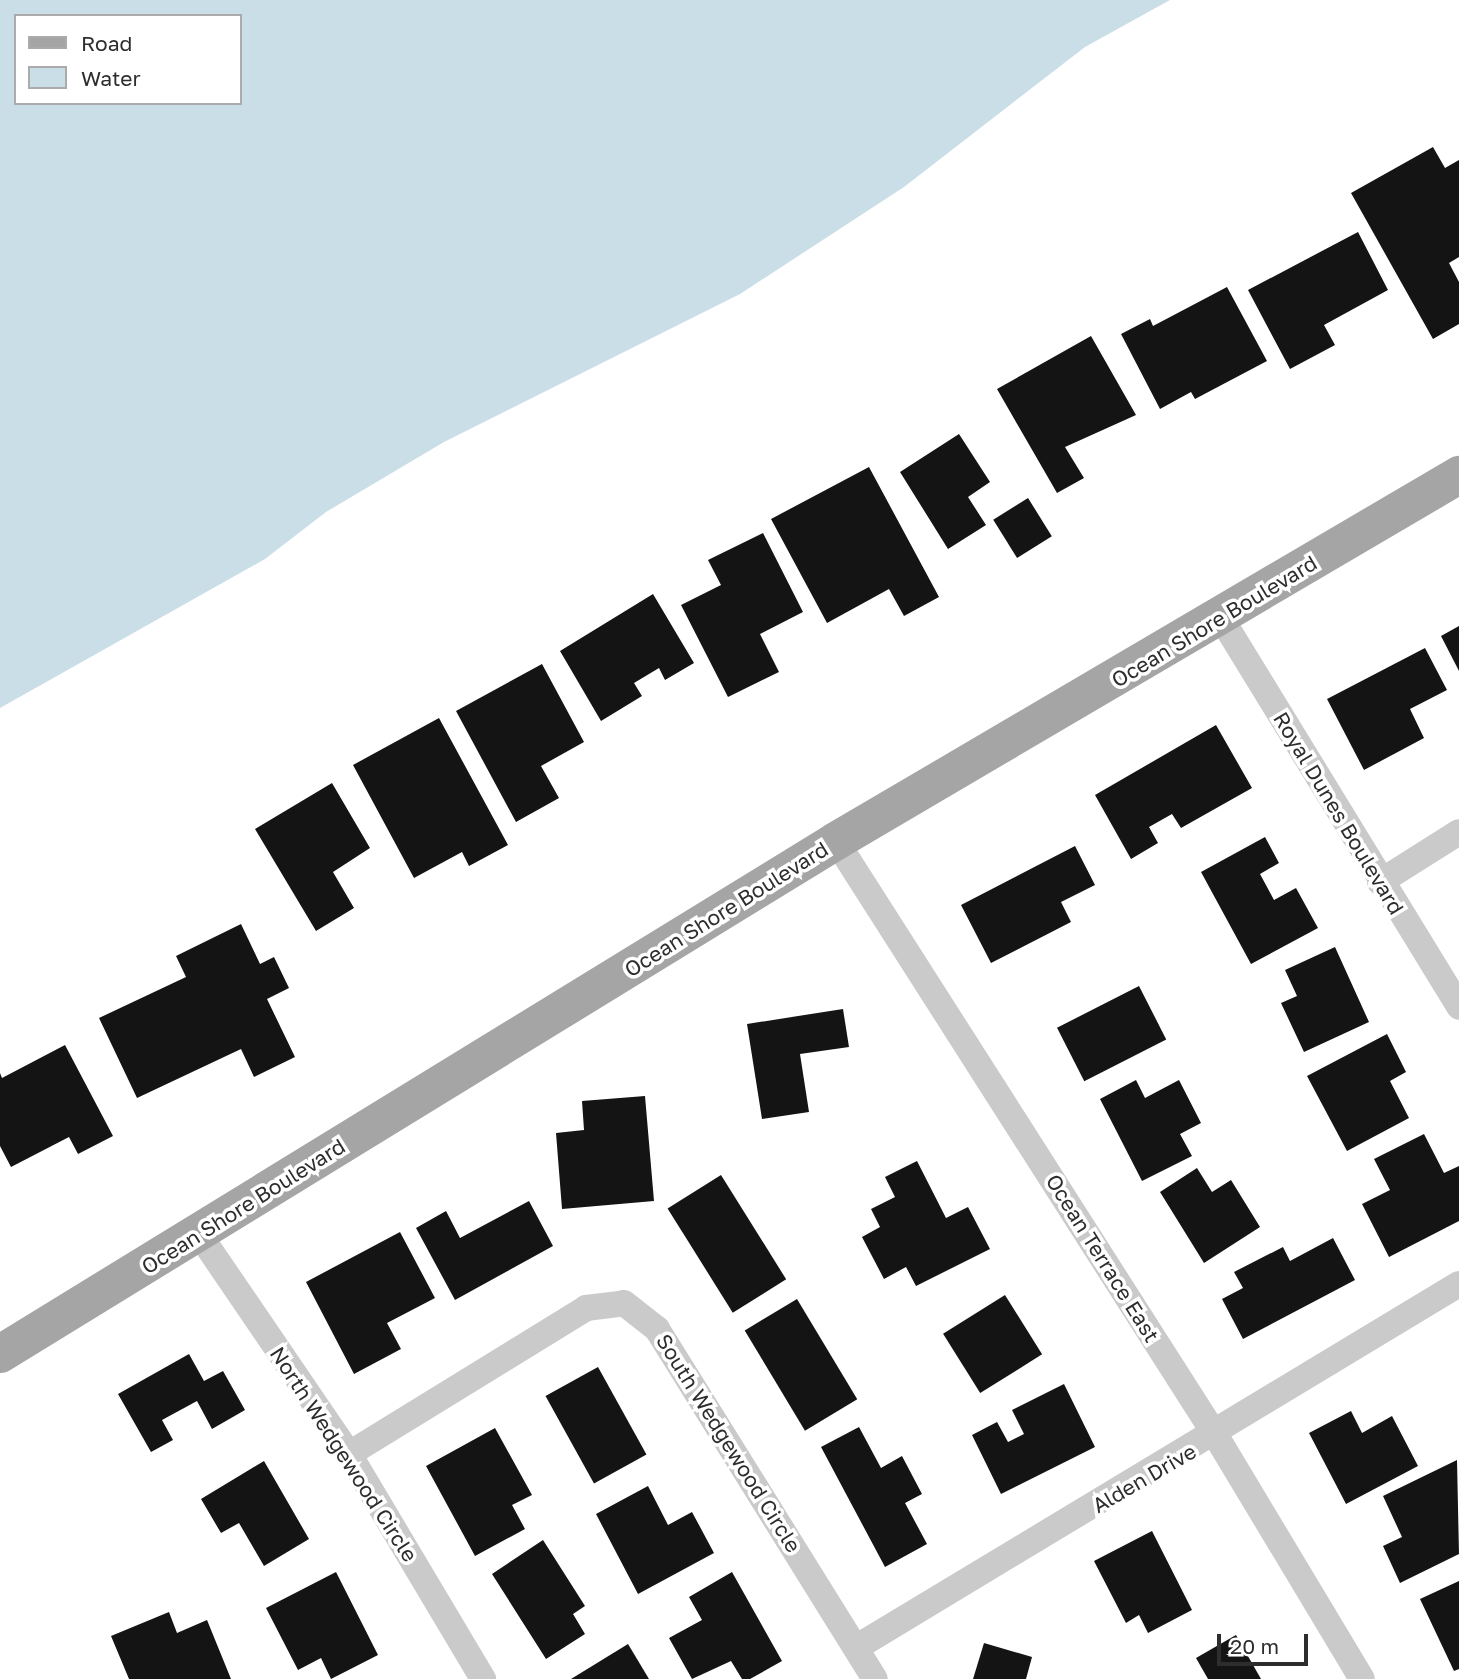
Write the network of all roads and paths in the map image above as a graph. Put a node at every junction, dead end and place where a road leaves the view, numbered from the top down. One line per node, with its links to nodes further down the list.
1 (1459, 475): 2 (main road, Ocean Shore Boulevard)
2 (1221, 618): 4 (main road, Ocean Shore Boulevard); 5 (street, Royal Dunes Boulevard)
3 (1459, 832): 5 (street)
4 (836, 841): 7 (main road, Ocean Shore Boulevard); 10 (street, Ocean Terrace East)
5 (1380, 882): 6 (street, Royal Dunes Boulevard)
6 (1459, 1007)
7 (199, 1234): 9 (main road, Ocean Shore Boulevard); 11 (street, North Wedgewood Circle)
8 (1459, 1284): 10 (street, Alden Drive)
9 (0, 1354)
10 (1216, 1436): 12 (street, Alden Drive); 15 (street, Ocean Terrace East)
11 (349, 1454): 12 (street, South Wedgewood Circle); 13 (street, North Wedgewood Circle)
12 (857, 1647): 14 (street)
13 (483, 1679)
14 (875, 1679)
15 (1362, 1679)

